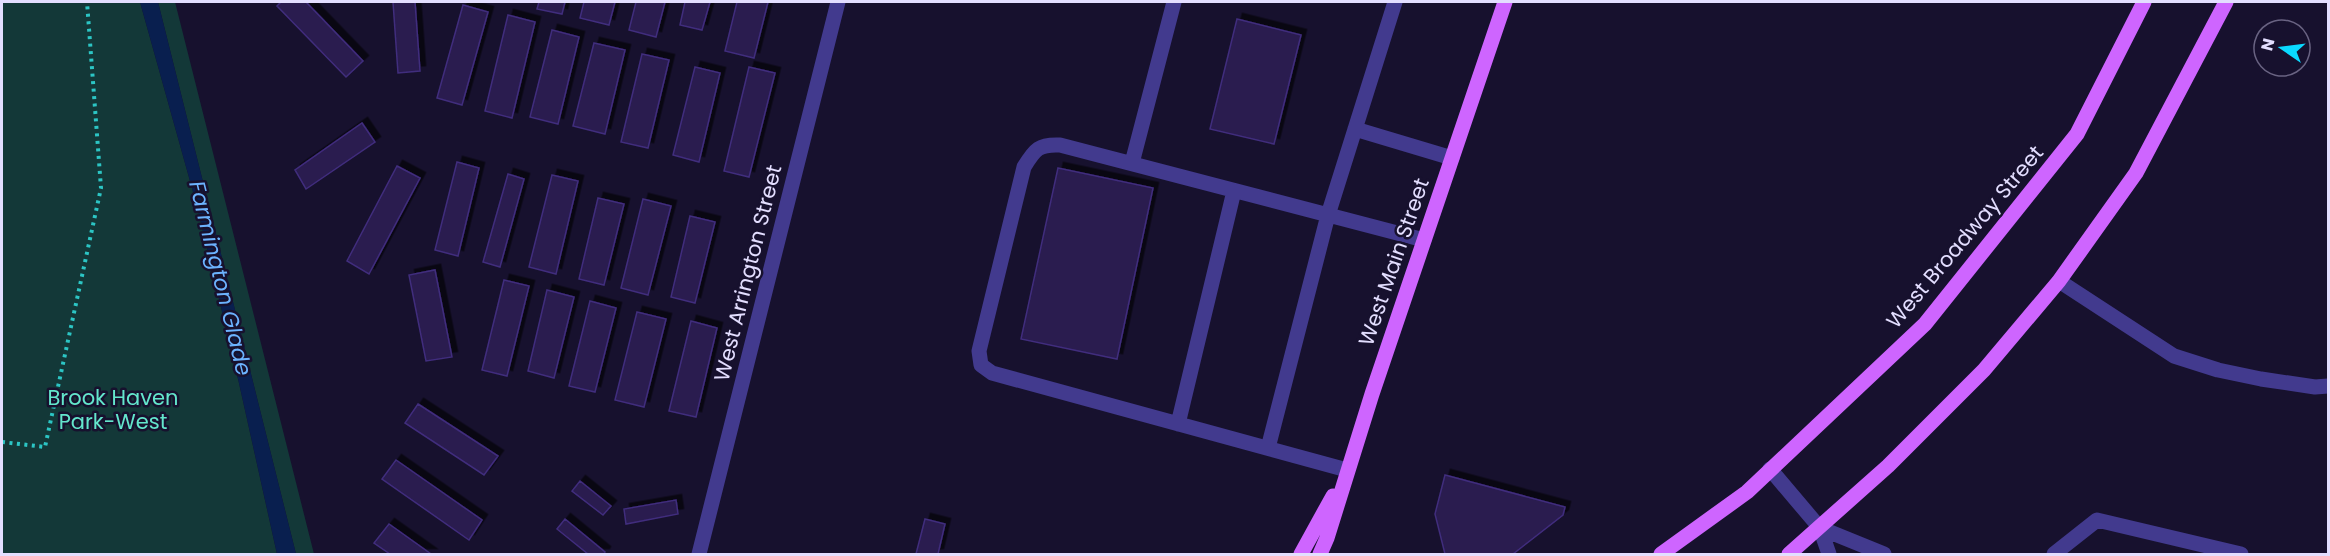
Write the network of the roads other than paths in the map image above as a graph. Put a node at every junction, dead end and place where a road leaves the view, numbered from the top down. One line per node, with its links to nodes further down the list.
1 (837, 2): 21 (street, West Arrington Street)
2 (1174, 2): 9 (street)
3 (1395, 2): 7 (street)
4 (1505, 2): 8 (main road, West Main Street)
5 (2144, 2): 18 (main road, West Broadway Street)
6 (2226, 2): 13 (main road)
7 (1355, 129): 8 (street); 11 (street)
8 (1452, 158): 12 (main road, West Main Street)
9 (1132, 163): 10 (street); 15 (street)
10 (1234, 191): 11 (street); 15 (street)
11 (1328, 214): 12 (street); 16 (street)
12 (1424, 240): 17 (main road, West Main Street)
13 (2059, 281): 14 (street); 19 (main road)
14 (2328, 386)
15 (1178, 424): 16 (street)
16 (1268, 448): 17 (street)
17 (1347, 470): 20 (main road, West Main Street); 22 (main road)
18 (1770, 470): 19 (street); 25 (main road, West Broadway Street)
19 (1820, 528): 26 (main road); 27 (street); 28 (street)
20 (1328, 538): 23 (main road, West Main Street); 24 (main road, West Main Street)
21 (699, 555)
22 (1301, 555)
23 (1320, 555)
24 (1329, 555)
25 (1661, 555)
26 (1789, 555)
27 (1829, 555)
28 (1884, 555)
29 (2054, 555): 30 (street)
30 (2241, 555)

